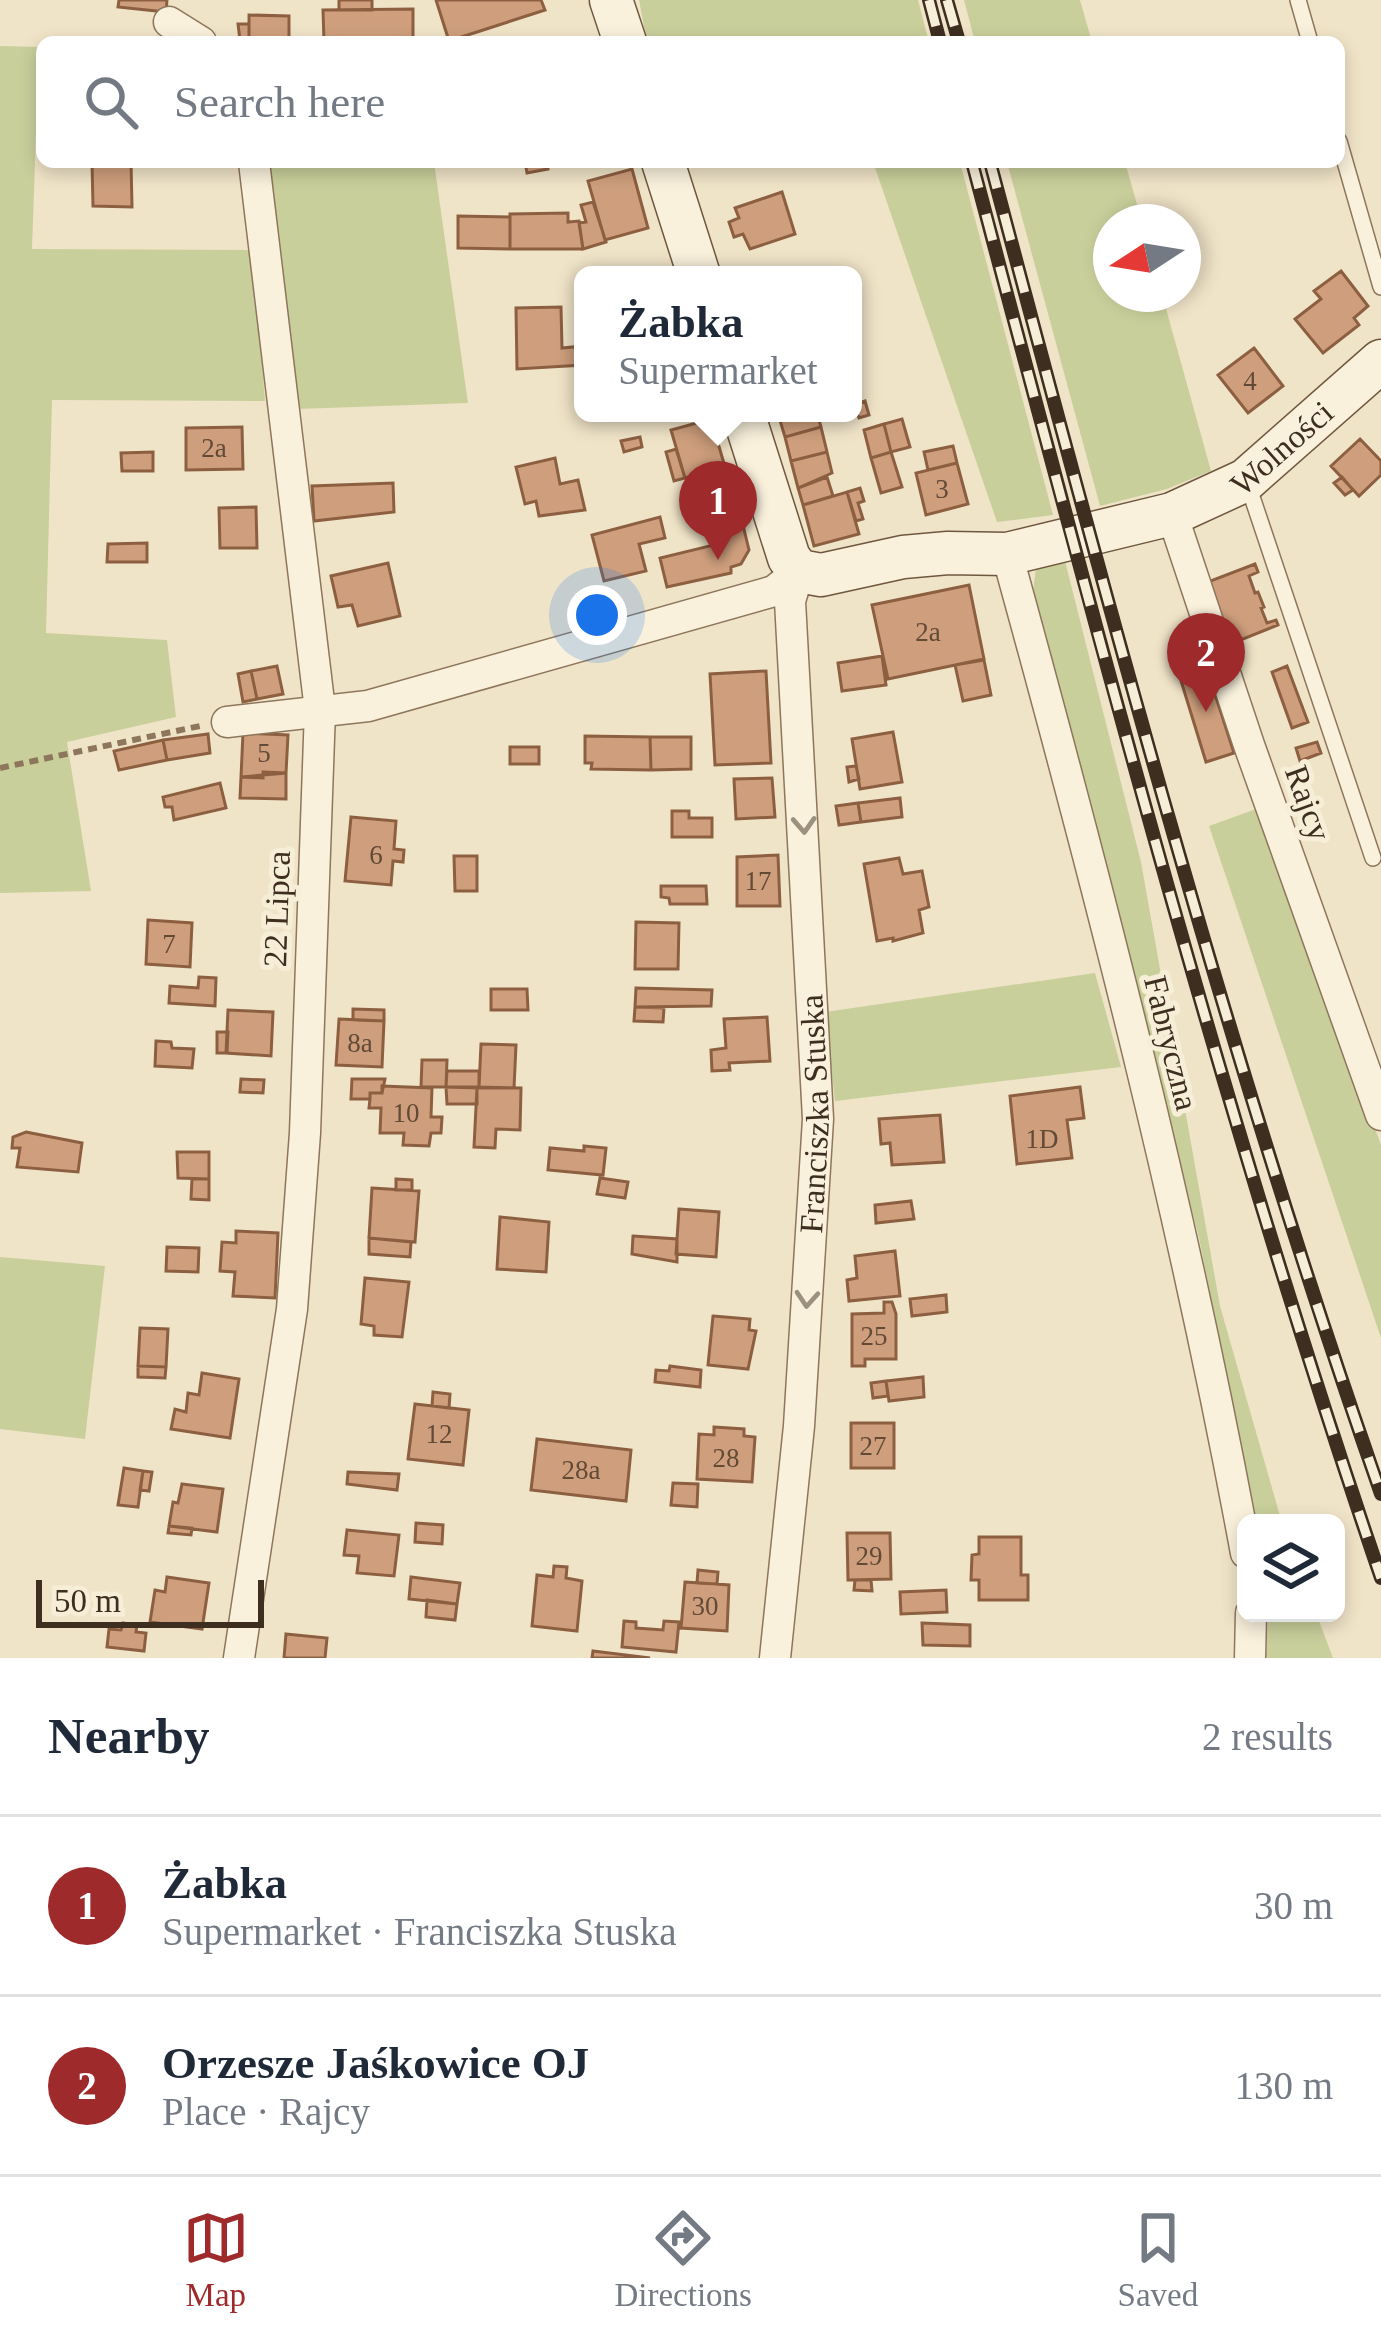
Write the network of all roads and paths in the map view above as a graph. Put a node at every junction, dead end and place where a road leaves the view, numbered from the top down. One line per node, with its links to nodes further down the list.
1 (611, 0): 5 (street)
2 (1298, 0): 6 (lane)
3 (169, 22): 4 (street)
4 (191, 36)
5 (623, 36)
6 (1308, 36)
7 (1345, 162): 11 (lane)
8 (255, 168): 18 (street, 22 Lipca)
9 (665, 168): 10 (street)
10 (696, 266)
11 (1381, 287)
12 (1378, 371): 14 (street, Wolności)
13 (746, 422): 17 (street)
14 (1246, 480): 15 (street, Wolności); 21 (lane)
15 (1172, 514): 16 (street, Wolności); 22 (street, Rajcy)
16 (1007, 554): 17 (street, Wolności); 23 (street, Fabryczna)
17 (799, 572): 18 (street); 26 (street, Franciszka Stuska, one-way to 26)
18 (320, 710): 19 (street); 25 (street, 22 Lipca)
19 (227, 722): 20 (path)
20 (0, 768)
21 (1373, 857)
22 (1381, 1115)
23 (1239, 1514)
24 (1251, 1622): 27 (street)
25 (239, 1658)
26 (775, 1658)
27 (1250, 1658)

